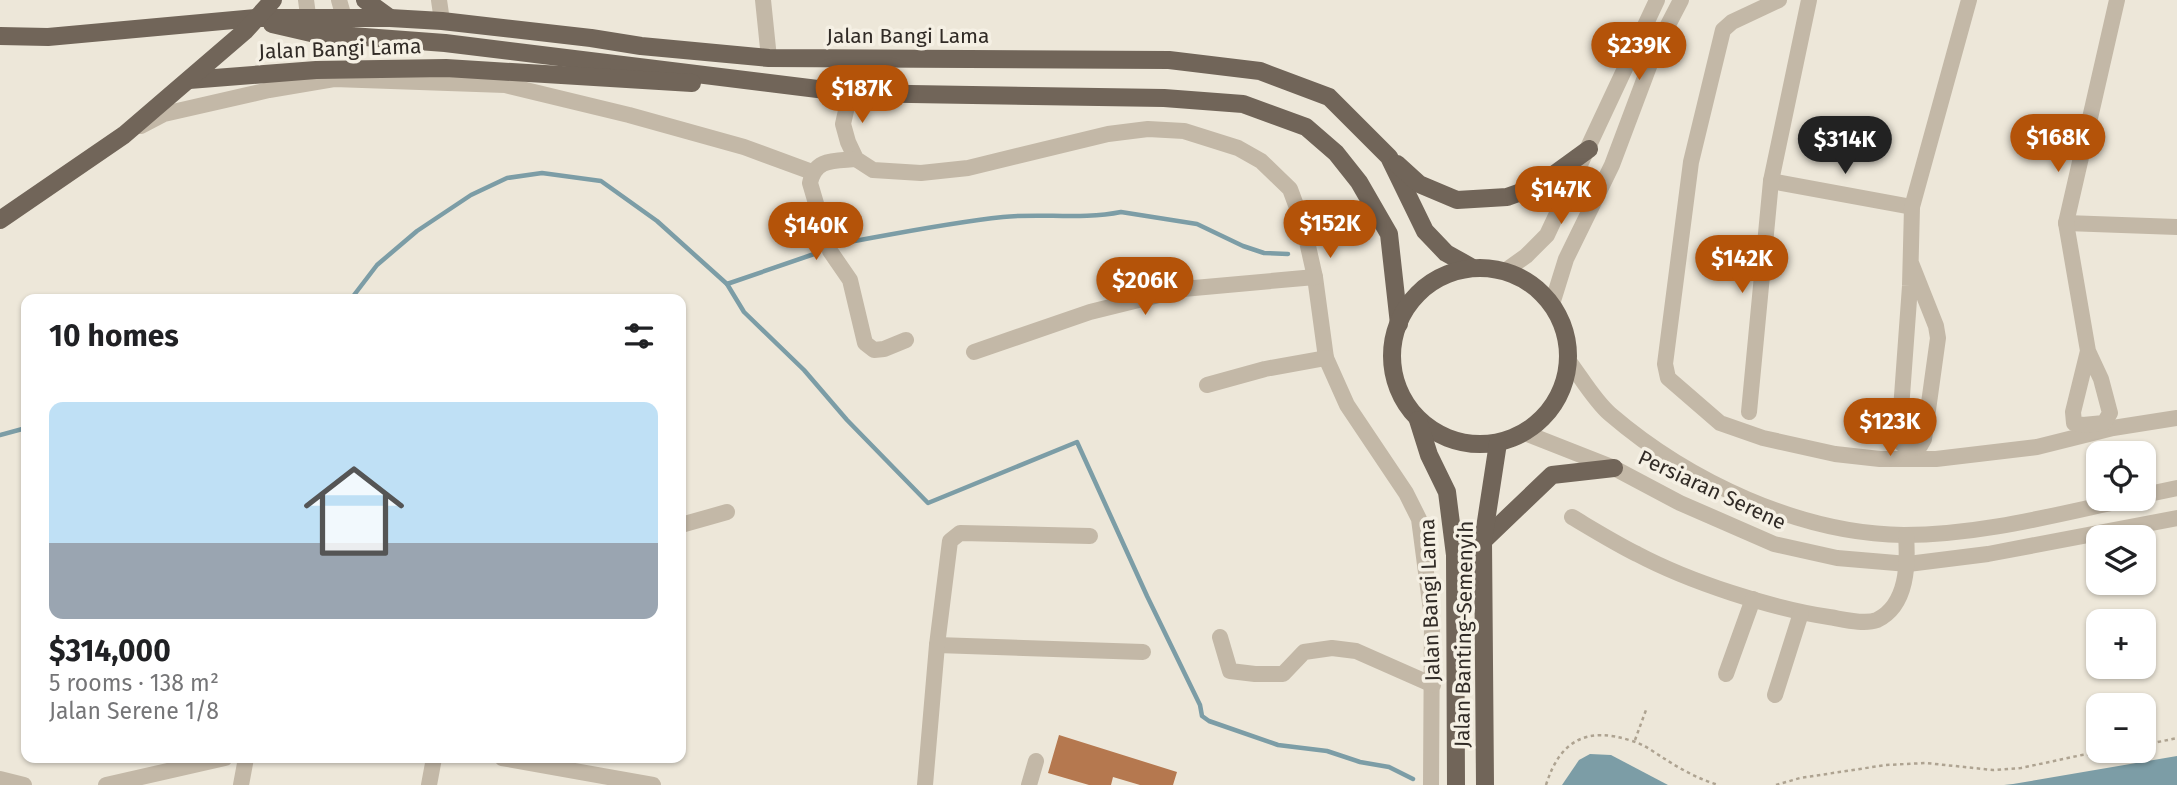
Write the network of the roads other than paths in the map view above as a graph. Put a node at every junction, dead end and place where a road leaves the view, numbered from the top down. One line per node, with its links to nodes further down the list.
1 (274, 0): 13 (main road)
2 (365, 0): 14 (main road)
3 (439, 0): 15 (street)
4 (763, 0): 17 (street)
5 (1657, 0): 22 (street)
6 (1681, 0): 35 (street)
7 (1779, 0): 44 (street)
8 (1969, 0): 27 (street)
9 (2117, 0): 29 (street)
10 (1807, 2): 26 (street)
11 (308, 17): 12 (main road, Jalan Bangi Lama); 13 (main road, Jalan Bangi Lama)
12 (344, 17): 14 (main road, Jalan Bangi Lama); 19 (main road, Jalan Bangi Lama)
13 (256, 18): 16 (main road, Jalan Bangi Lama); 18 (main road, Jalan Bangi Lama)
14 (390, 18): 15 (main road, Jalan Bangi Lama)
15 (442, 21): 17 (main road, Jalan Bangi Lama)
16 (0, 36)
17 (769, 58): 23 (main road, Jalan Bangi Lama)
18 (189, 80): 19 (main road, Jalan Bangi Lama); 21 (main road, Jalan Bangi Lama)
19 (744, 80): 20 (main road, Jalan Bangi Lama)
20 (850, 93): 24 (street); 36 (main road, Jalan Bangi Lama)
21 (124, 135): 25 (street); 28 (main road, Jalan Bangi Lama)
22 (1588, 149): 23 (main road); 33 (street)
23 (1389, 157): 32 (main road, Jalan Bangi Lama)
24 (856, 159): 25 (street); 34 (street)
25 (812, 172): 37 (street)
26 (1771, 181): 27 (street); 43 (street)
27 (1912, 207): 31 (street)
28 (0, 220)
29 (2066, 223): 30 (street); 38 (street)
30 (2177, 227)
31 (1911, 263): 31 (street)
32 (1471, 267): 33 (main road, Jalan Bangi Lama); 36 (main road, Jalan Bangi Lama)
33 (1505, 271): 35 (main road, Jalan Bangi Lama)
34 (1315, 277): 39 (street); 40 (street)
35 (1552, 304): 41 (main road, Jalan Bangi Lama)
36 (1399, 324): 45 (main road, Jalan Bangi Lama)
37 (906, 340)
38 (2088, 351)
39 (974, 352)
40 (1326, 358): 42 (street); 66 (street)
41 (1568, 360): 46 (main road, Jalan Bangi Lama); 56 (street, Persiaran Serene)
42 (1207, 385)
43 (1749, 412)
44 (2177, 418)
45 (1418, 420): 47 (main road, Jalan Bangi Lama); 83 (main road, Jalan Bangi Lama)
46 (1525, 433): 47 (main road, Jalan Bangi Lama); 48 (street, Persiaran Serene)
47 (1498, 443): 58 (main road, Jalan Banting-Semenyih)
48 (1614, 468): 58 (main road); 59 (street, Persiaran Serene)
49 (2177, 488): 50 (street)
50 (2156, 492)
51 (2086, 508): 56 (street, Persiaran Serene)
52 (727, 512): 55 (street)
53 (1572, 517): 60 (street)
54 (2177, 518): 59 (street, Persiaran Serene)
55 (686, 524)
56 (1906, 535): 59 (street)
57 (1090, 536): 63 (street)
58 (1483, 541): 84 (main road, Jalan Banting-Semenyih)
59 (1908, 565): 61 (street)
60 (1754, 599): 61 (street); 65 (street)
61 (1801, 613): 67 (street)
62 (1220, 637): 66 (street)
63 (937, 645): 64 (street); 80 (street)
64 (1143, 652)
65 (1726, 674)
66 (1433, 685): 82 (street)
67 (1775, 695)
68 (1036, 761): 81 (street)
69 (203, 763): 76 (street)
70 (245, 763): 77 (street)
71 (434, 763): 78 (street)
72 (571, 763): 73 (street)
73 (598, 765): 79 (street)
74 (0, 779): 75 (street)
75 (24, 785)
76 (106, 785)
77 (241, 785)
78 (429, 785)
79 (653, 785)
80 (925, 785)
81 (1029, 785)
82 (1431, 785)
83 (1456, 785)
84 (1485, 785)

